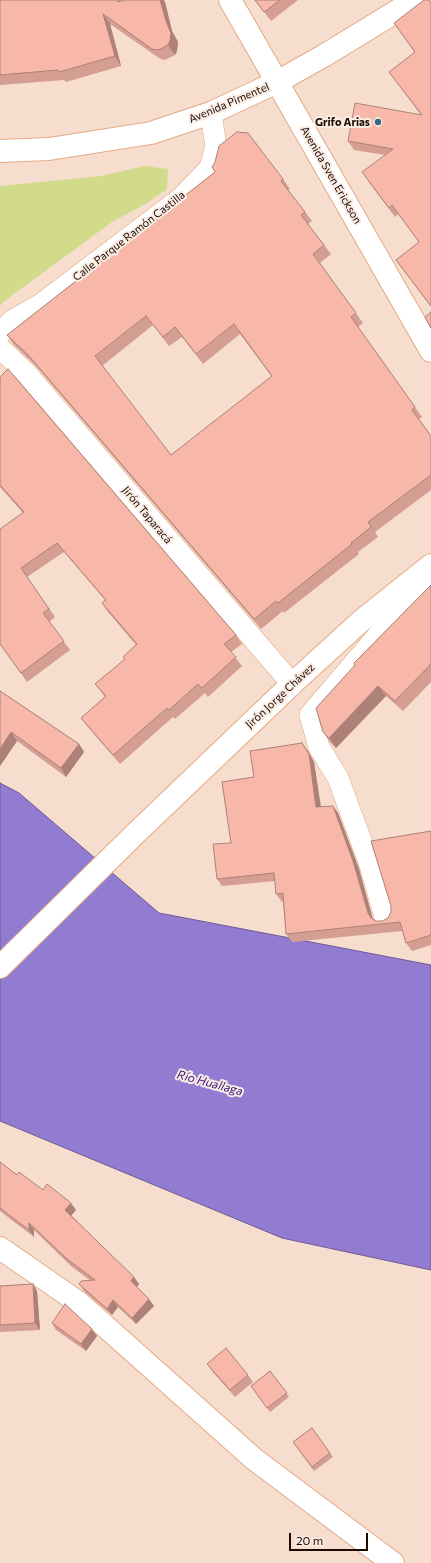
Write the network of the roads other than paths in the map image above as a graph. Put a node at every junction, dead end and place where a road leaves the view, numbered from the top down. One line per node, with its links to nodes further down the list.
1 (230, 0): 3 (main road, Avenida Sven Erickson)
2 (415, 0): 3 (main road, Avenida Pimentel)
3 (278, 82): 4 (main road, Avenida Pimentel); 8 (main road, Avenida Sven Erickson)
4 (211, 113): 5 (main road, Avenida Pimentel); 6 (street, Calle Parque Ramón Castilla)
5 (0, 151)
6 (0, 333)
7 (0, 348): 11 (street, Jirón Taparacá)
8 (431, 351)
9 (431, 565): 11 (main road, Jirón Jorge Chávez)
10 (431, 573): 12 (street)
11 (292, 684): 13 (main road, Jirón Jorge Chávez)
12 (385, 917)
13 (0, 967)
14 (0, 1248): 15 (main road)
15 (393, 1563)

